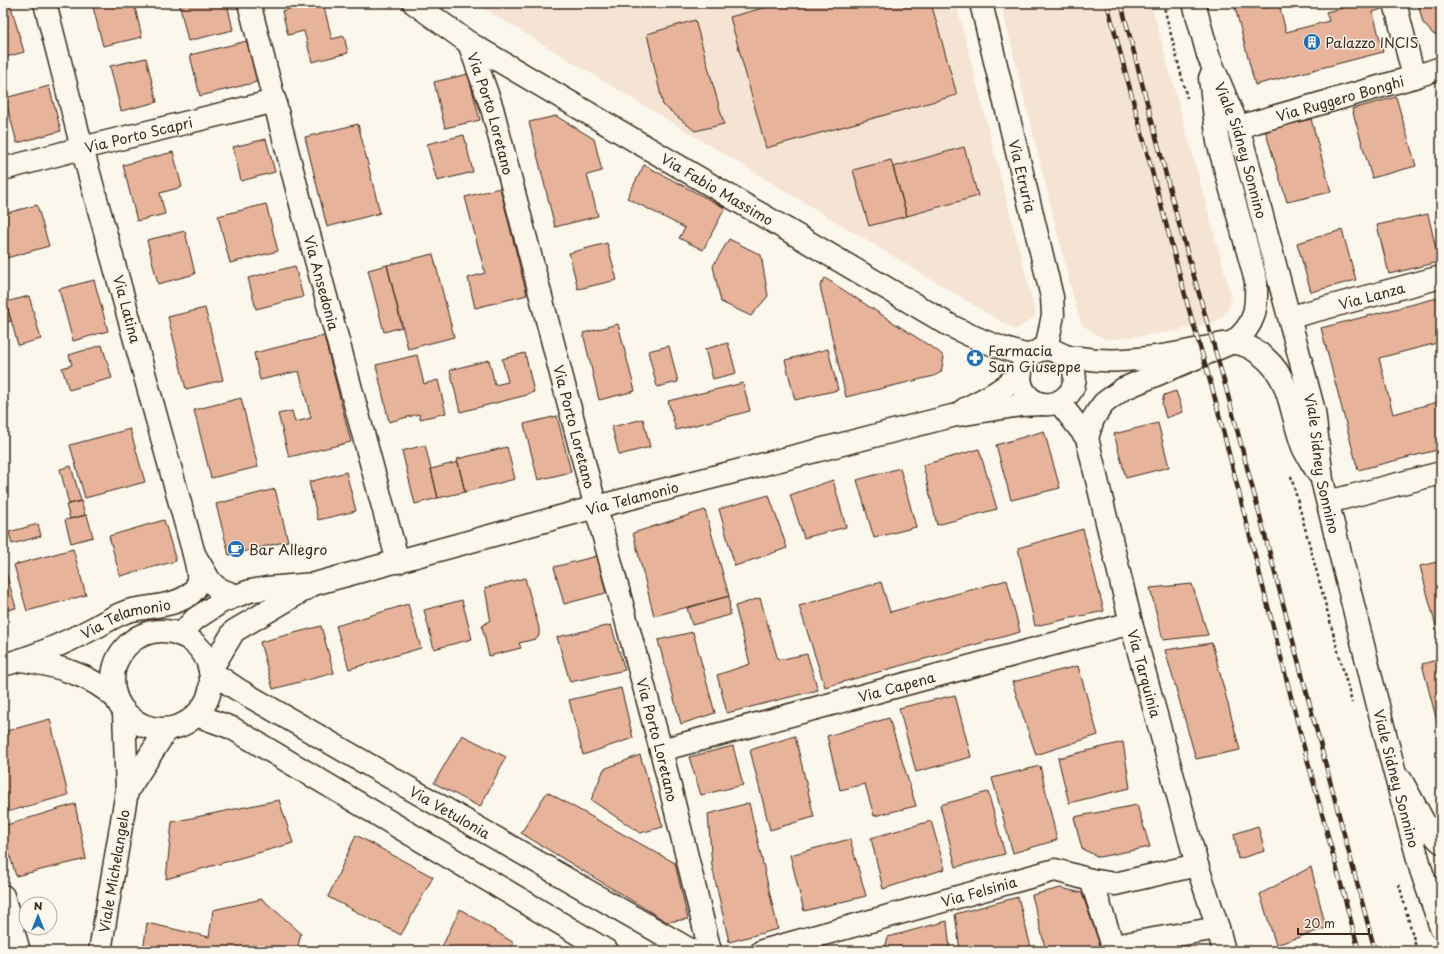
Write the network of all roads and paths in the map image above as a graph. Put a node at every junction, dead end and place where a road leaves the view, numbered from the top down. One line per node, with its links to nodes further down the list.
1 (45, 3): 15 (street, Via Latina)
2 (249, 3): 12 (street, Via Ansedonia)
3 (414, 3): 8 (street, Via Fabio Massimo)
4 (981, 3): 20 (street, Via Etruria)
5 (1163, 3): 13 (path)
6 (1194, 3): 9 (street, Viale Sidney Sonnino)
7 (1395, 3): 11 (street)
8 (469, 43): 20 (street, Via Fabio Massimo); 28 (street, Via Porto Loretano)
9 (1208, 55): 14 (street, Viale Sidney Sonnino); 19 (street)
10 (1441, 68): 11 (street, Via Ruggero Bonghi)
11 (1414, 77): 14 (street, Via Ruggero Bonghi)
12 (276, 101): 15 (street, Via Porto Scapri); 30 (street, Via Ansedonia)
13 (1188, 102)
14 (1238, 127): 26 (street, Viale Sidney Sonnino)
15 (82, 148): 16 (street, Via Porto Scapri); 29 (street, Via Latina)
16 (3, 169)
17 (1441, 277): 18 (street, Via Lanza)
18 (1302, 314)
19 (1233, 342): 20 (street, Via Fabio Massimo); 23 (street); 26 (street)
20 (1040, 358): 21 (street); 21 (street); 22 (street, Via Telamonio)
21 (1050, 403): 22 (street, Via Telamonio); 23 (street, Via Tarquinia)
22 (952, 416): 28 (street, Via Telamonio)
23 (1087, 438): 33 (street, Via Tarquinia)
24 (1441, 473): 27 (street)
25 (1291, 476): 38 (path)
26 (1322, 480): 27 (street, Viale Sidney Sonnino)
27 (1328, 502): 42 (street, Viale Sidney Sonnino)
28 (596, 507): 30 (street, Via Telamonio); 41 (street, Via Porto Loretano)
29 (194, 554): 32 (street, Via Latina); 35 (street, Via Telamonio)
30 (398, 562): 31 (street, Via Telamonio)
31 (314, 584): 32 (street, Via Telamonio); 36 (street, Via Telamonio)
32 (236, 596): 34 (street, Via Telamonio)
33 (1131, 623): 41 (street, Via Capena); 45 (street, Via Tarquinia)
34 (180, 635): 36 (street, Via Telamonio); 37 (street, Via Telamonio)
35 (12, 663): 37 (street, Via Telamonio)
36 (210, 671): 39 (street, Via Telamonio); 54 (street, Via Vetulonia)
37 (120, 705): 40 (street, Via Telamonio); 43 (street, Viale Michelangelo)
38 (1353, 707)
39 (196, 715): 40 (street, Via Telamonio); 53 (street)
40 (167, 729): 43 (street, Viale Michelangelo)
41 (661, 750): 55 (street, Via Porto Loretano)
42 (1394, 766): 44 (street); 50 (street, Viale Sidney Sonnino)
43 (127, 791): 52 (street, Viale Michelangelo)
44 (1441, 842)
45 (1198, 865): 47 (street, Via Felsinia); 49 (street, Via Tarquinia)
46 (1398, 876): 58 (path)
47 (1091, 880): 49 (street); 56 (street, Via Felsinia)
48 (3, 896): 51 (street)
49 (1218, 928): 57 (street, Via Tarquinia)
50 (1441, 928)
51 (19, 951)
52 (100, 951)
53 (607, 951)
54 (692, 951)
55 (710, 951)
56 (762, 951)
57 (1224, 951)
58 (1417, 951)

